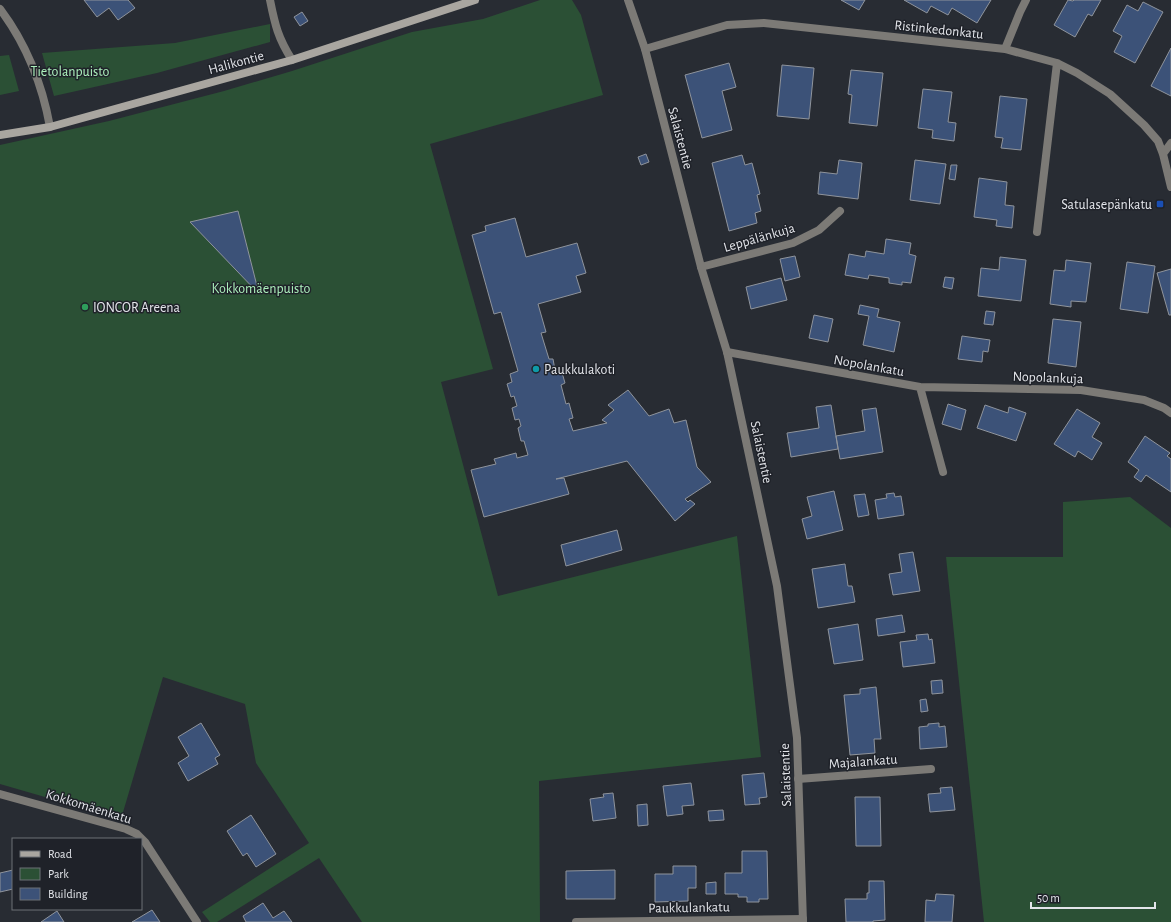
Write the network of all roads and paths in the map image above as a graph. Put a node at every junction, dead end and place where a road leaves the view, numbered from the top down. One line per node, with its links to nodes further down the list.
1 (270, 0): 8 (street)
2 (475, 0): 8 (main road, Halikontie)
3 (628, 0): 6 (street, Salaistentie)
4 (1026, 0): 7 (street)
5 (0, 9): 10 (street)
6 (644, 49): 7 (street, Ristinkedonkatu); 17 (street, Salaistentie)
7 (1005, 50): 9 (street, Ristinkedonkatu)
8 (292, 60): 10 (main road, Halikontie)
9 (1057, 63): 13 (street, Ristinkedonkatu); 16 (street)
10 (50, 127): 11 (main road, Halikontie)
11 (0, 135)
12 (1171, 143): 13 (street)
13 (1163, 154): 14 (street, Ristinkedonkatu)
14 (1171, 187)
15 (840, 210): 17 (street, Leppälänkuja)
16 (1037, 232)
17 (701, 267): 18 (street, Salaistentie)
18 (726, 352): 19 (street, Nopolankatu); 23 (street, Salaistentie)
19 (920, 387): 20 (street, Nopolankuja); 21 (street, Nopolankatu)
20 (1171, 413)
21 (943, 472)
22 (931, 769): 23 (street, Majalankatu)
23 (798, 779): 27 (street, Salaistentie)
24 (0, 794): 25 (street, Kokkomäenkatu)
25 (141, 838)
26 (142, 839): 28 (street, Kokkomäenkatu)
27 (803, 920): 29 (street, Paukkulankatu)
28 (197, 922)
29 (576, 922)

